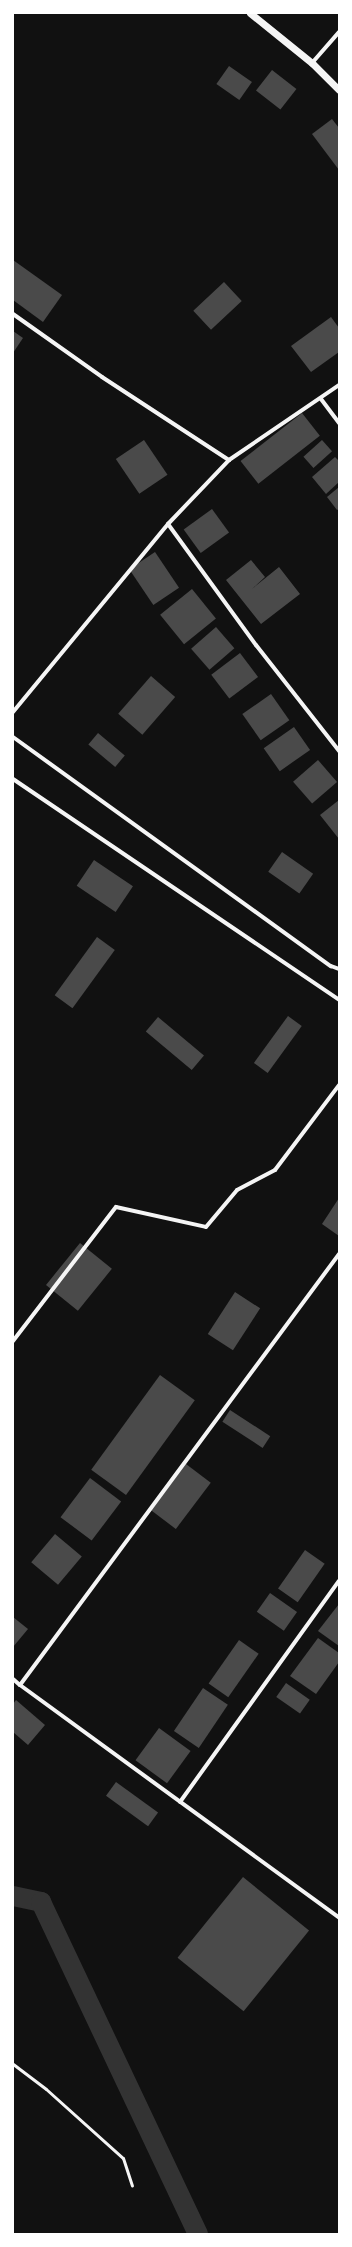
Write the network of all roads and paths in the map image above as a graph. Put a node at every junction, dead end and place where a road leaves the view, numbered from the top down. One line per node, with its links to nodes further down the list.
1 (250, 13): 3 (street)
2 (339, 32): 3 (street)
3 (312, 63): 4 (street)
4 (339, 90)
5 (13, 314): 9 (street)
6 (339, 385): 7 (street)
7 (321, 400): 8 (street); 9 (street)
8 (339, 423)
9 (229, 460): 10 (street)
10 (168, 524): 11 (street); 13 (street)
11 (13, 712)
12 (13, 738): 15 (street)
13 (339, 751)
14 (13, 779): 16 (street)
15 (339, 969)
16 (339, 1000)
17 (339, 1085): 19 (street)
18 (339, 1254): 22 (street)
19 (13, 1341)
20 (339, 1581): 23 (street)
21 (13, 1679): 22 (street)
22 (20, 1685): 23 (street)
23 (180, 1802): 24 (street)
24 (339, 1918)
25 (13, 2064): 26 (lane)
26 (132, 2186)

